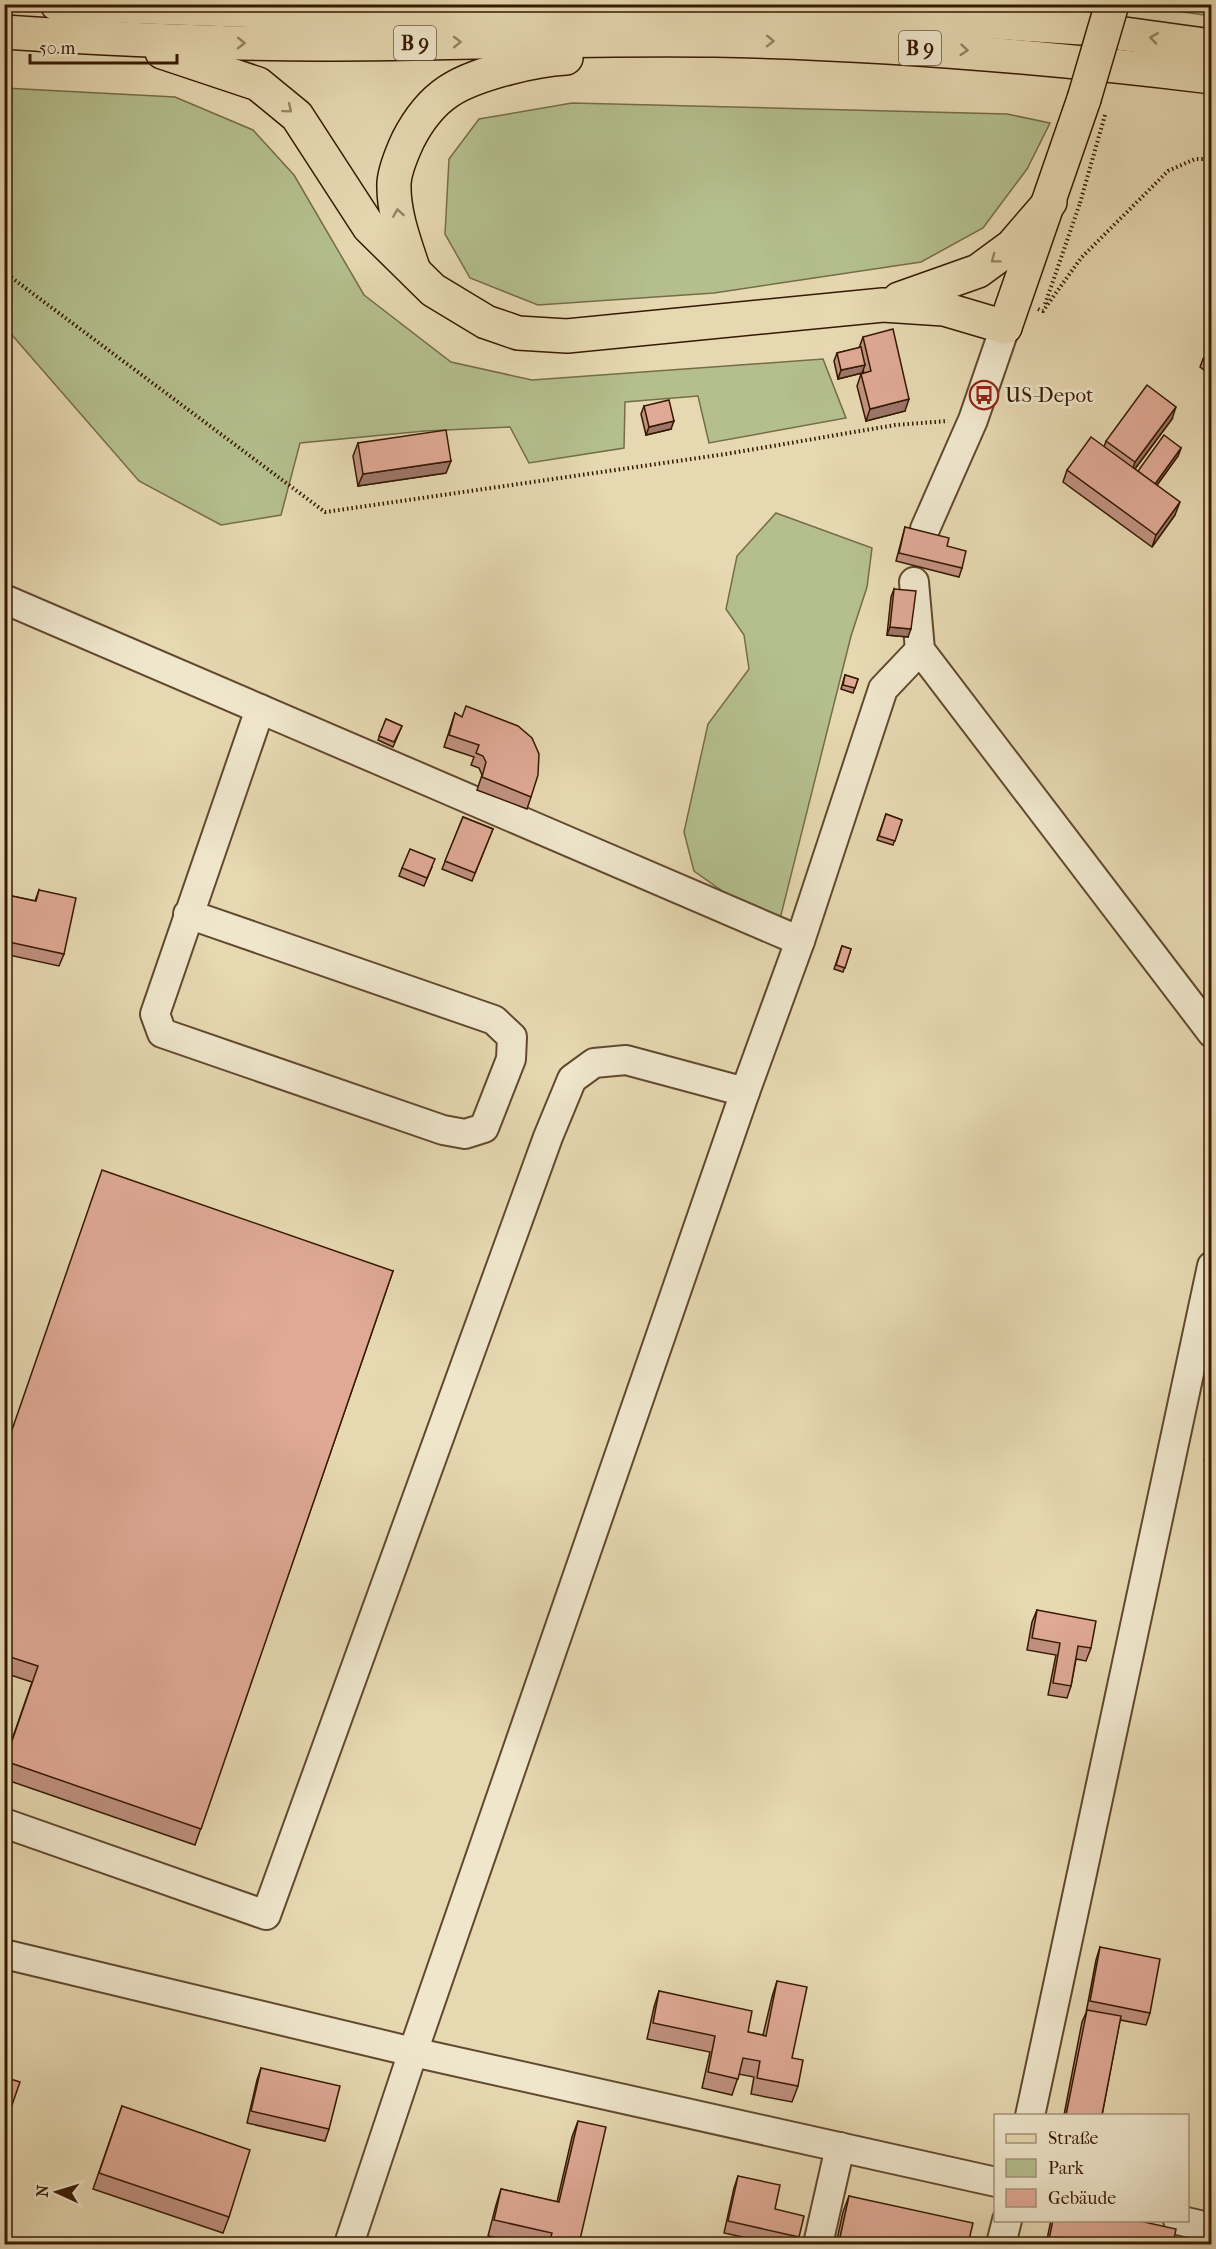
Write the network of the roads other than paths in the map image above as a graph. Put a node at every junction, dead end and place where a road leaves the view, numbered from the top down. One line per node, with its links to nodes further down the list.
1 (57, 4): 6 (main road, B 9, one-way to 1)
2 (1112, 4): 8 (main road, bridge)
3 (4, 32): 4 (main road, B 9)
4 (119, 40): 5 (main road, B 9, one-way to 5); 9 (main road, one-way to 9)
5 (711, 40): 7 (main road, B 9, one-way to 7); 9 (main road, one-way to 5)
6 (1212, 46)
7 (1212, 77)
8 (1065, 203): 10 (main road, one-way to 10); 11 (main road)
9 (413, 270): 10 (main road)
10 (883, 305): 11 (main road)
11 (1020, 314): 12 (street)
12 (930, 518)
13 (914, 582): 15 (street)
14 (4, 599): 16 (street)
15 (920, 650): 18 (street); 19 (street)
16 (260, 709): 17 (street); 18 (street)
17 (188, 914): 17 (street)
18 (800, 941): 20 (street)
19 (1212, 1033)
20 (745, 1092): 22 (street); 24 (street)
21 (1212, 1266): 25 (street)
22 (4, 1823)
23 (4, 1954): 24 (street)
24 (413, 2052): 26 (street); 31 (street)
25 (1030, 2114)
26 (840, 2147): 27 (street); 32 (street)
27 (994, 2182)
28 (1006, 2222): 33 (street)
29 (1186, 2222): 30 (street)
30 (1212, 2228)
31 (349, 2244)
32 (818, 2244)
33 (1001, 2244)

